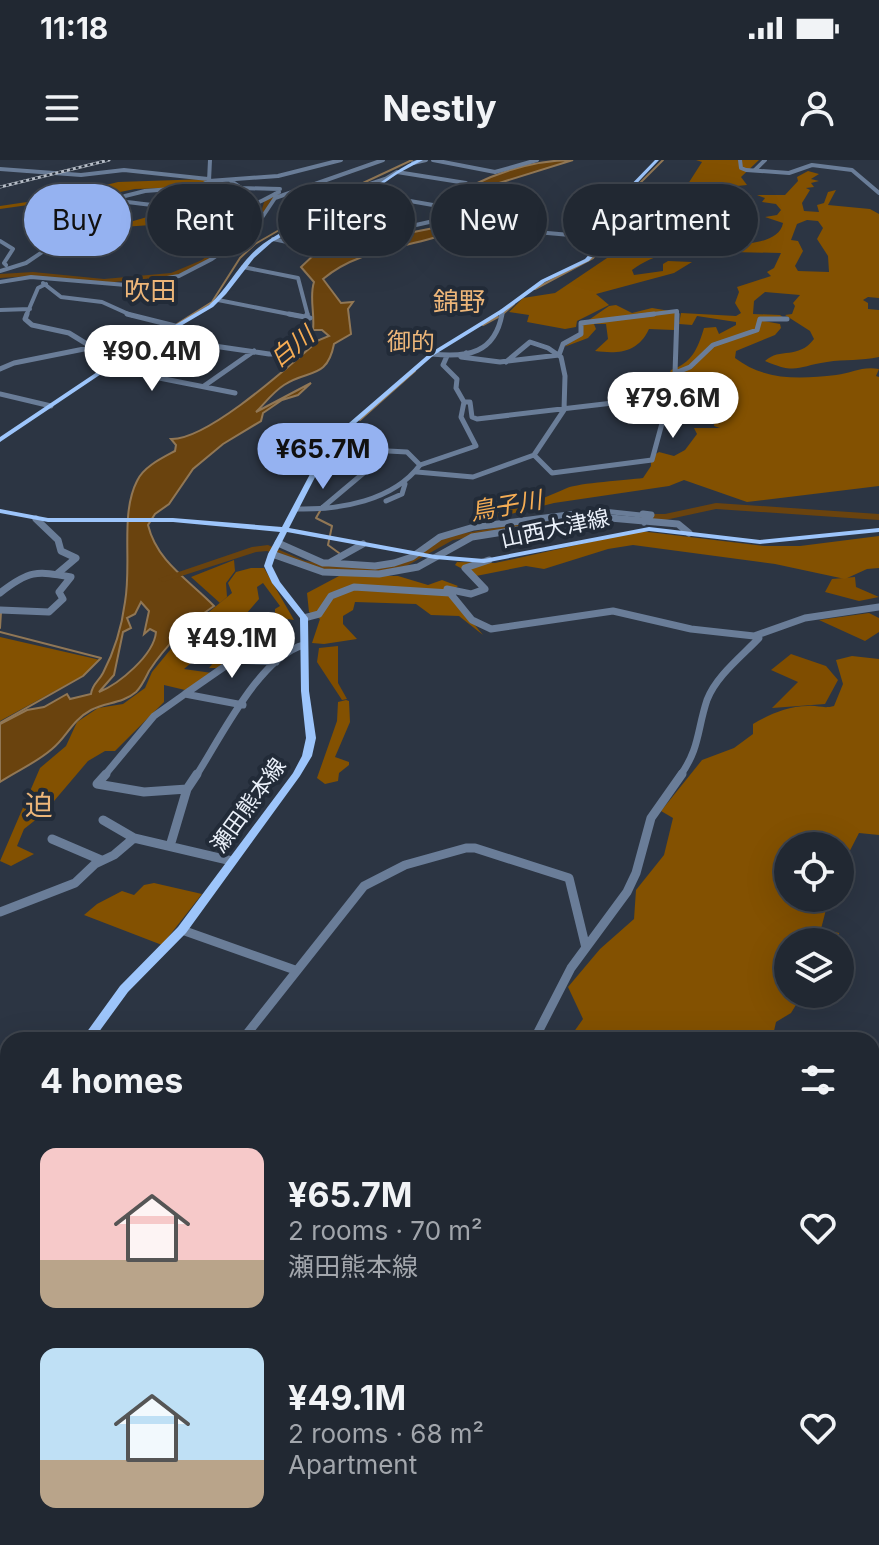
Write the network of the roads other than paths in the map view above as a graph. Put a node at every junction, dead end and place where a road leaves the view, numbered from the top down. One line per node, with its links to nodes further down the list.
1 (210, 160): 13 (street)
2 (341, 160): 15 (street)
3 (376, 160): 16 (street)
4 (383, 160): 17 (street)
5 (433, 160): 6 (street)
6 (537, 160)
7 (657, 160): 20 (main road)
8 (740, 160): 12 (street)
9 (765, 160): 12 (street)
10 (420, 161): 14 (main road)
11 (0, 169): 13 (street)
12 (755, 170): 22 (street)
13 (208, 180): 15 (street); 24 (street)
14 (384, 180): 18 (main road); 19 (street)
15 (231, 181): 21 (street)
16 (313, 184)
17 (315, 184)
18 (379, 184)
19 (466, 184)
20 (634, 184)
21 (278, 190)
22 (879, 193)
23 (278, 194): 26 (street)
24 (131, 196)
25 (278, 197): 35 (street)
26 (131, 202)
27 (278, 237): 28 (main road)
28 (273, 239): 29 (street); 34 (main road)
29 (278, 240)
30 (0, 241): 33 (street)
31 (36, 256): 33 (street)
32 (590, 256): 41 (main road)
33 (4, 267): 35 (street)
34 (243, 267): 38 (main road); 42 (street)
35 (28, 277): 36 (street); 37 (street)
36 (0, 282)
37 (46, 284): 39 (street); 44 (street)
38 (218, 300): 42 (street); 44 (main road)
39 (30, 309): 40 (street); 46 (street)
40 (0, 310)
41 (502, 311): 48 (street); 49 (main road)
42 (310, 318): 47 (street)
43 (787, 319): 55 (street)
44 (179, 327): 45 (main road)
45 (159, 338): 47 (street); 53 (main road)
46 (88, 347): 53 (street); 54 (street)
47 (254, 351): 56 (street)
48 (466, 353): 51 (street); 52 (street)
49 (432, 354): 51 (street); 63 (main road)
50 (559, 355): 52 (street); 52 (street); 55 (street); 62 (street)
51 (447, 356): 59 (street)
52 (506, 362)
53 (114, 363): 56 (street); 61 (main road)
54 (0, 369)
55 (675, 373): 60 (street)
56 (204, 386): 57 (street)
57 (235, 393)
58 (0, 394): 61 (street)
59 (464, 402): 62 (street); 67 (street)
60 (663, 403): 62 (street); 66 (street)
61 (51, 406): 64 (main road)
62 (563, 409): 66 (street)
63 (334, 439): 65 (street); 70 (main road)
64 (0, 440)
65 (369, 450): 67 (street); 72 (street)
66 (534, 455): 67 (street)
67 (419, 468): 68 (street)
68 (405, 484): 69 (street); 72 (street)
69 (386, 501)
70 (297, 509): 72 (street); 75 (main road)
71 (0, 511): 73 (main road, 山西大津線)
72 (319, 511)
73 (36, 519): 75 (main road, 山西大津線); 85 (street)
74 (646, 520): 77 (street); 81 (street); 82 (street)
75 (286, 530): 78 (main road); 79 (main road, 山西大津線)
76 (879, 530): 77 (main road, 山西大津線)
77 (689, 533): 83 (main road, 山西大津線)
78 (278, 543): 80 (main road); 84 (street)
79 (363, 544): 81 (main road, 山西大津線); 84 (street)
80 (272, 554): 82 (street); 91 (main road)
81 (417, 554): 82 (main road, 山西大津線); 84 (street)
82 (438, 557): 83 (main road, 山西大津線); 86 (street)
83 (489, 560): 87 (street)
84 (329, 563)
85 (57, 574): 88 (street); 90 (street)
86 (427, 575)
87 (428, 591): 91 (street); 92 (street)
88 (0, 593)
89 (879, 607): 92 (street)
90 (0, 610)
91 (304, 618): 93 (main road, 瀬田熊本線)
92 (758, 635): 106 (street)
93 (304, 645): 94 (street); 103 (main road, 瀬田熊本線)
94 (276, 662): 95 (street); 96 (street)
95 (185, 694): 96 (street); 97 (street)
96 (243, 705): 97 (street)
97 (187, 789): 101 (street)
98 (103, 820): 99 (street)
99 (134, 838): 101 (street); 102 (street)
100 (52, 839): 102 (street)
101 (170, 846): 103 (street)
102 (101, 860): 104 (street)
103 (232, 861): 105 (main road, 瀬田熊本線)
104 (0, 912)
105 (182, 930): 107 (street); 108 (main road, 瀬田熊本線)
106 (586, 948): 107 (street); 110 (street)
107 (295, 970): 109 (street)
108 (93, 1032)
109 (248, 1032)
110 (538, 1032)

